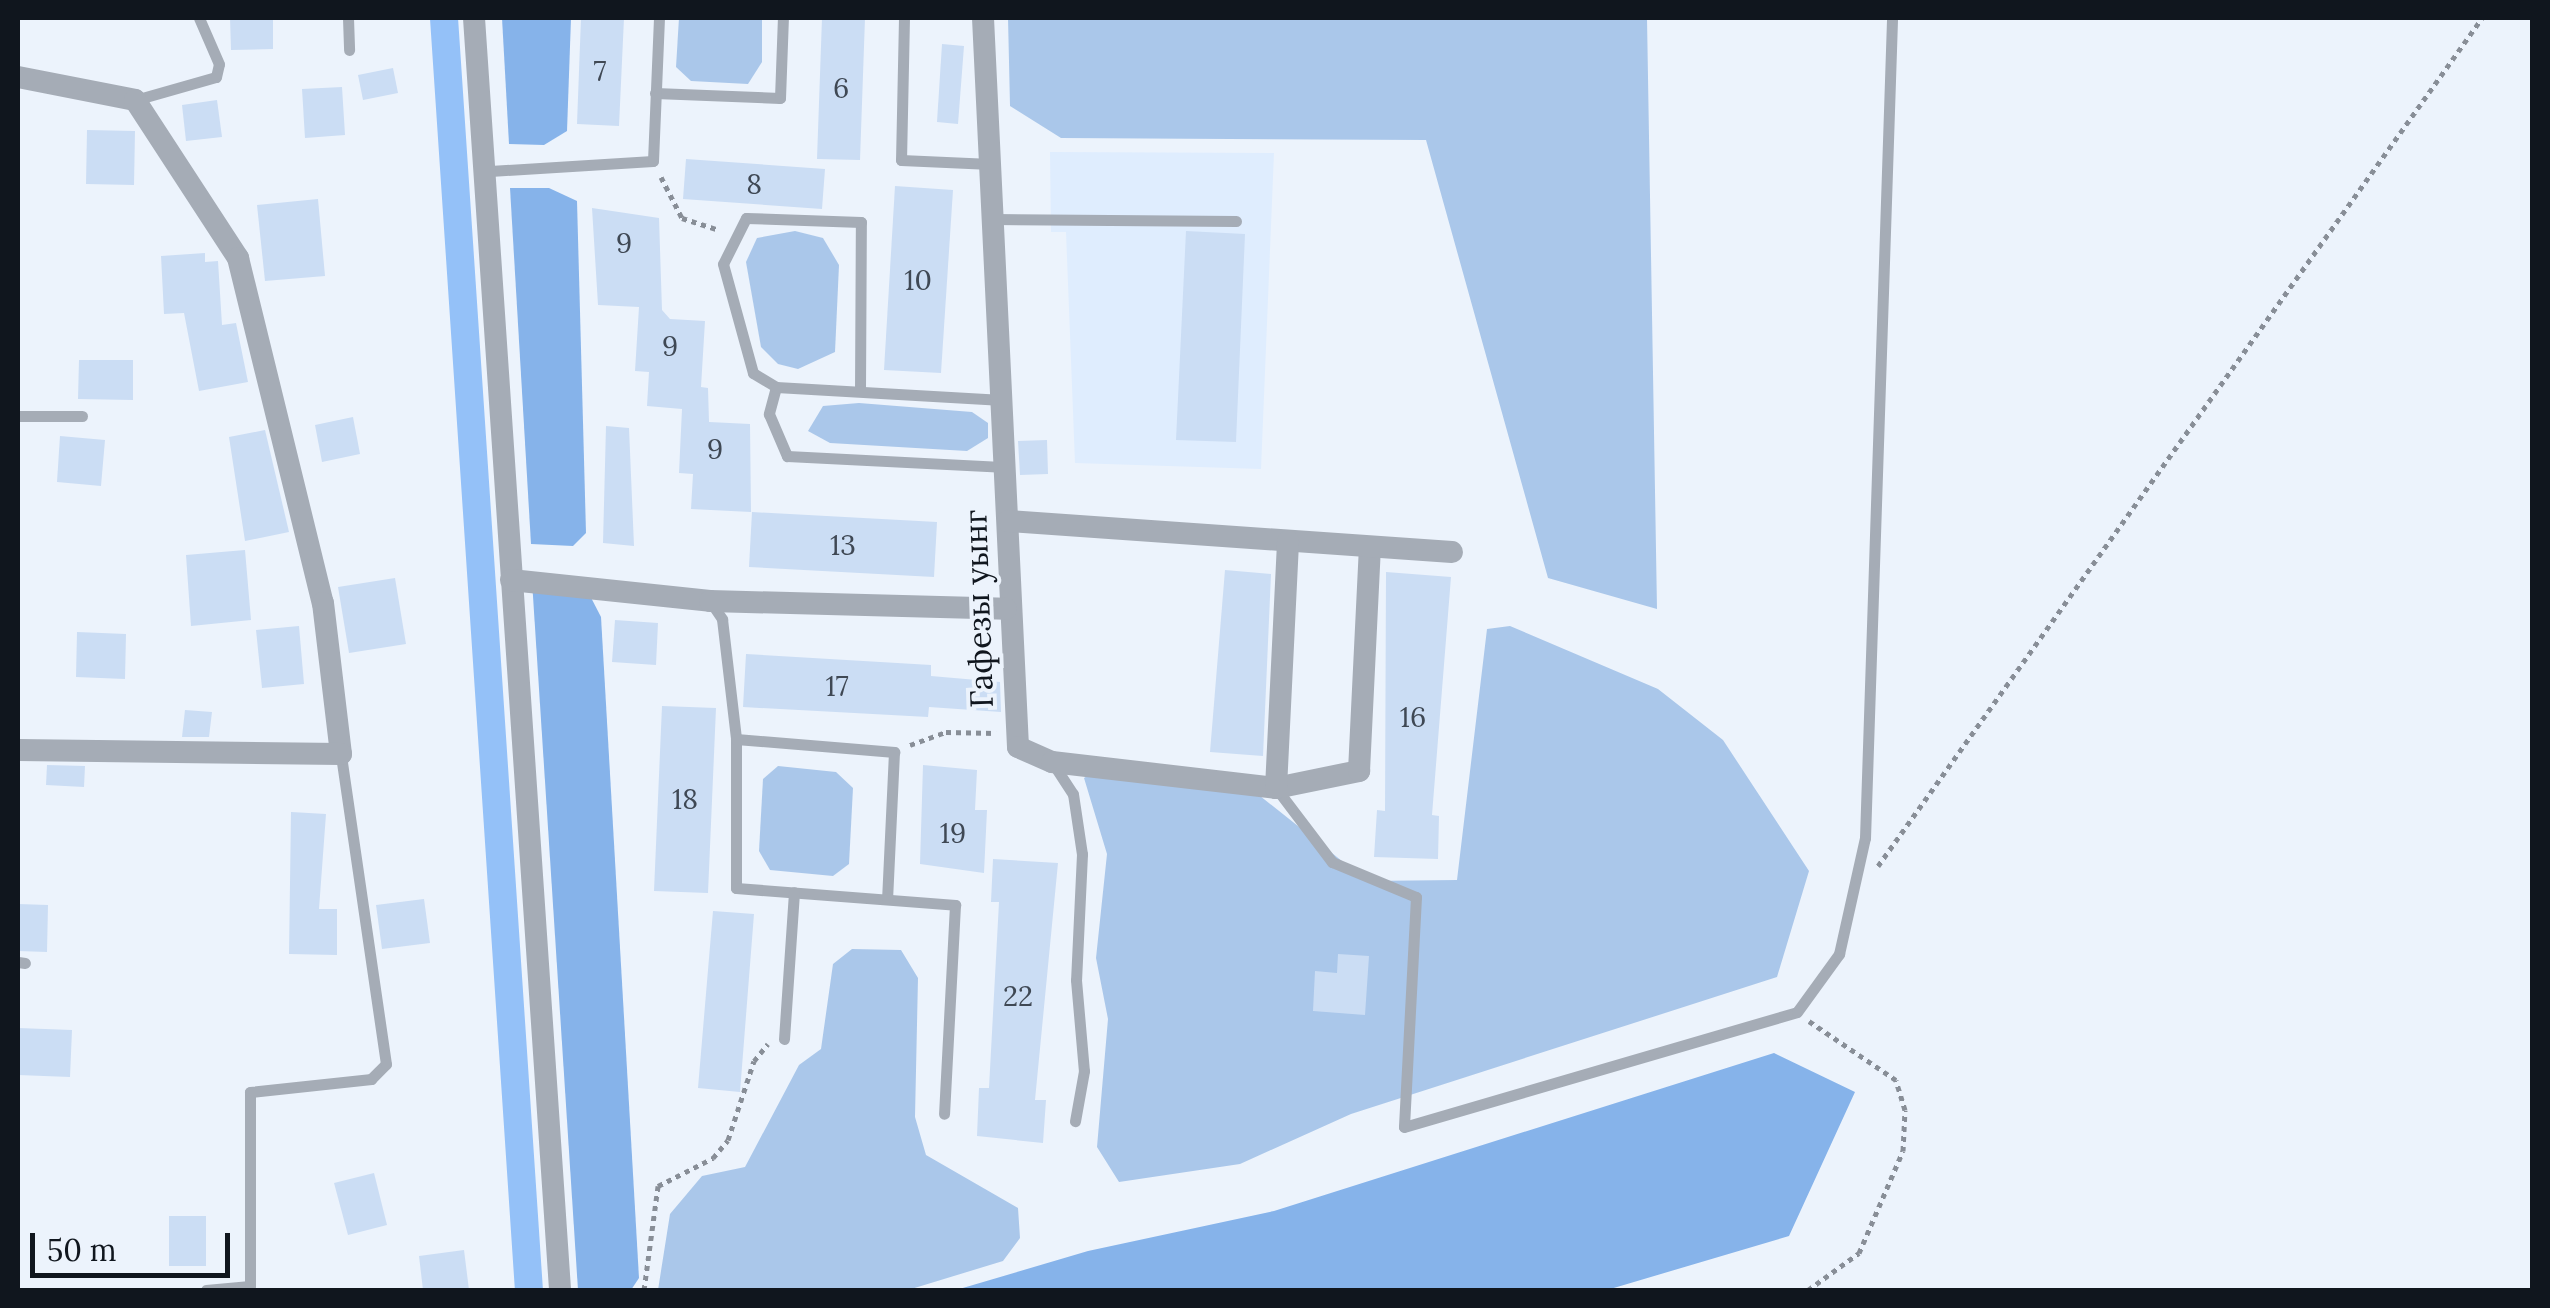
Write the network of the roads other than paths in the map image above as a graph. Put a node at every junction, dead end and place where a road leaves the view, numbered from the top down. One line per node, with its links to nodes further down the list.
1 (198, 18): 12 (lane)
2 (348, 18): 9 (lane)
3 (474, 18): 14 (street)
4 (659, 18): 11 (lane)
5 (783, 18): 11 (lane)
6 (904, 18): 13 (lane)
7 (984, 18): 13 (street, Гафезы уынг)
8 (1892, 18): 34 (lane)
9 (349, 50)
10 (18, 78): 12 (street)
11 (655, 93): 14 (lane)
12 (136, 100): 32 (street)
13 (990, 164): 15 (street, Гафезы уынг)
14 (490, 170): 27 (street)
15 (994, 219): 16 (lane); 19 (street, Гафезы уынг)
16 (1236, 221)
17 (776, 387): 18 (lane); 18 (lane); 22 (lane)
18 (860, 392): 19 (lane)
19 (1007, 400): 22 (street, Гафезы уынг)
20 (18, 416): 21 (lane)
21 (82, 416)
22 (1007, 467): 23 (street, Гафезы уынг)
23 (1008, 520): 24 (street); 29 (street, Гафезы уынг)
24 (1288, 541): 25 (street); 34 (street)
25 (1370, 546): 26 (street); 34 (street)
26 (1452, 552)
27 (511, 580): 28 (street); 41 (street)
28 (710, 601): 29 (street); 30 (lane)
29 (1006, 608): 33 (street, Гафезы уынг)
30 (736, 739): 35 (lane); 36 (lane)
31 (18, 750): 32 (street)
32 (341, 754): 40 (lane)
33 (1052, 762): 34 (street); 39 (lane)
34 (1276, 788)
35 (794, 892): 36 (lane); 37 (lane)
36 (887, 899): 38 (lane)
37 (784, 1039)
38 (944, 1114)
39 (1075, 1121)
40 (206, 1290)
41 (560, 1290)

